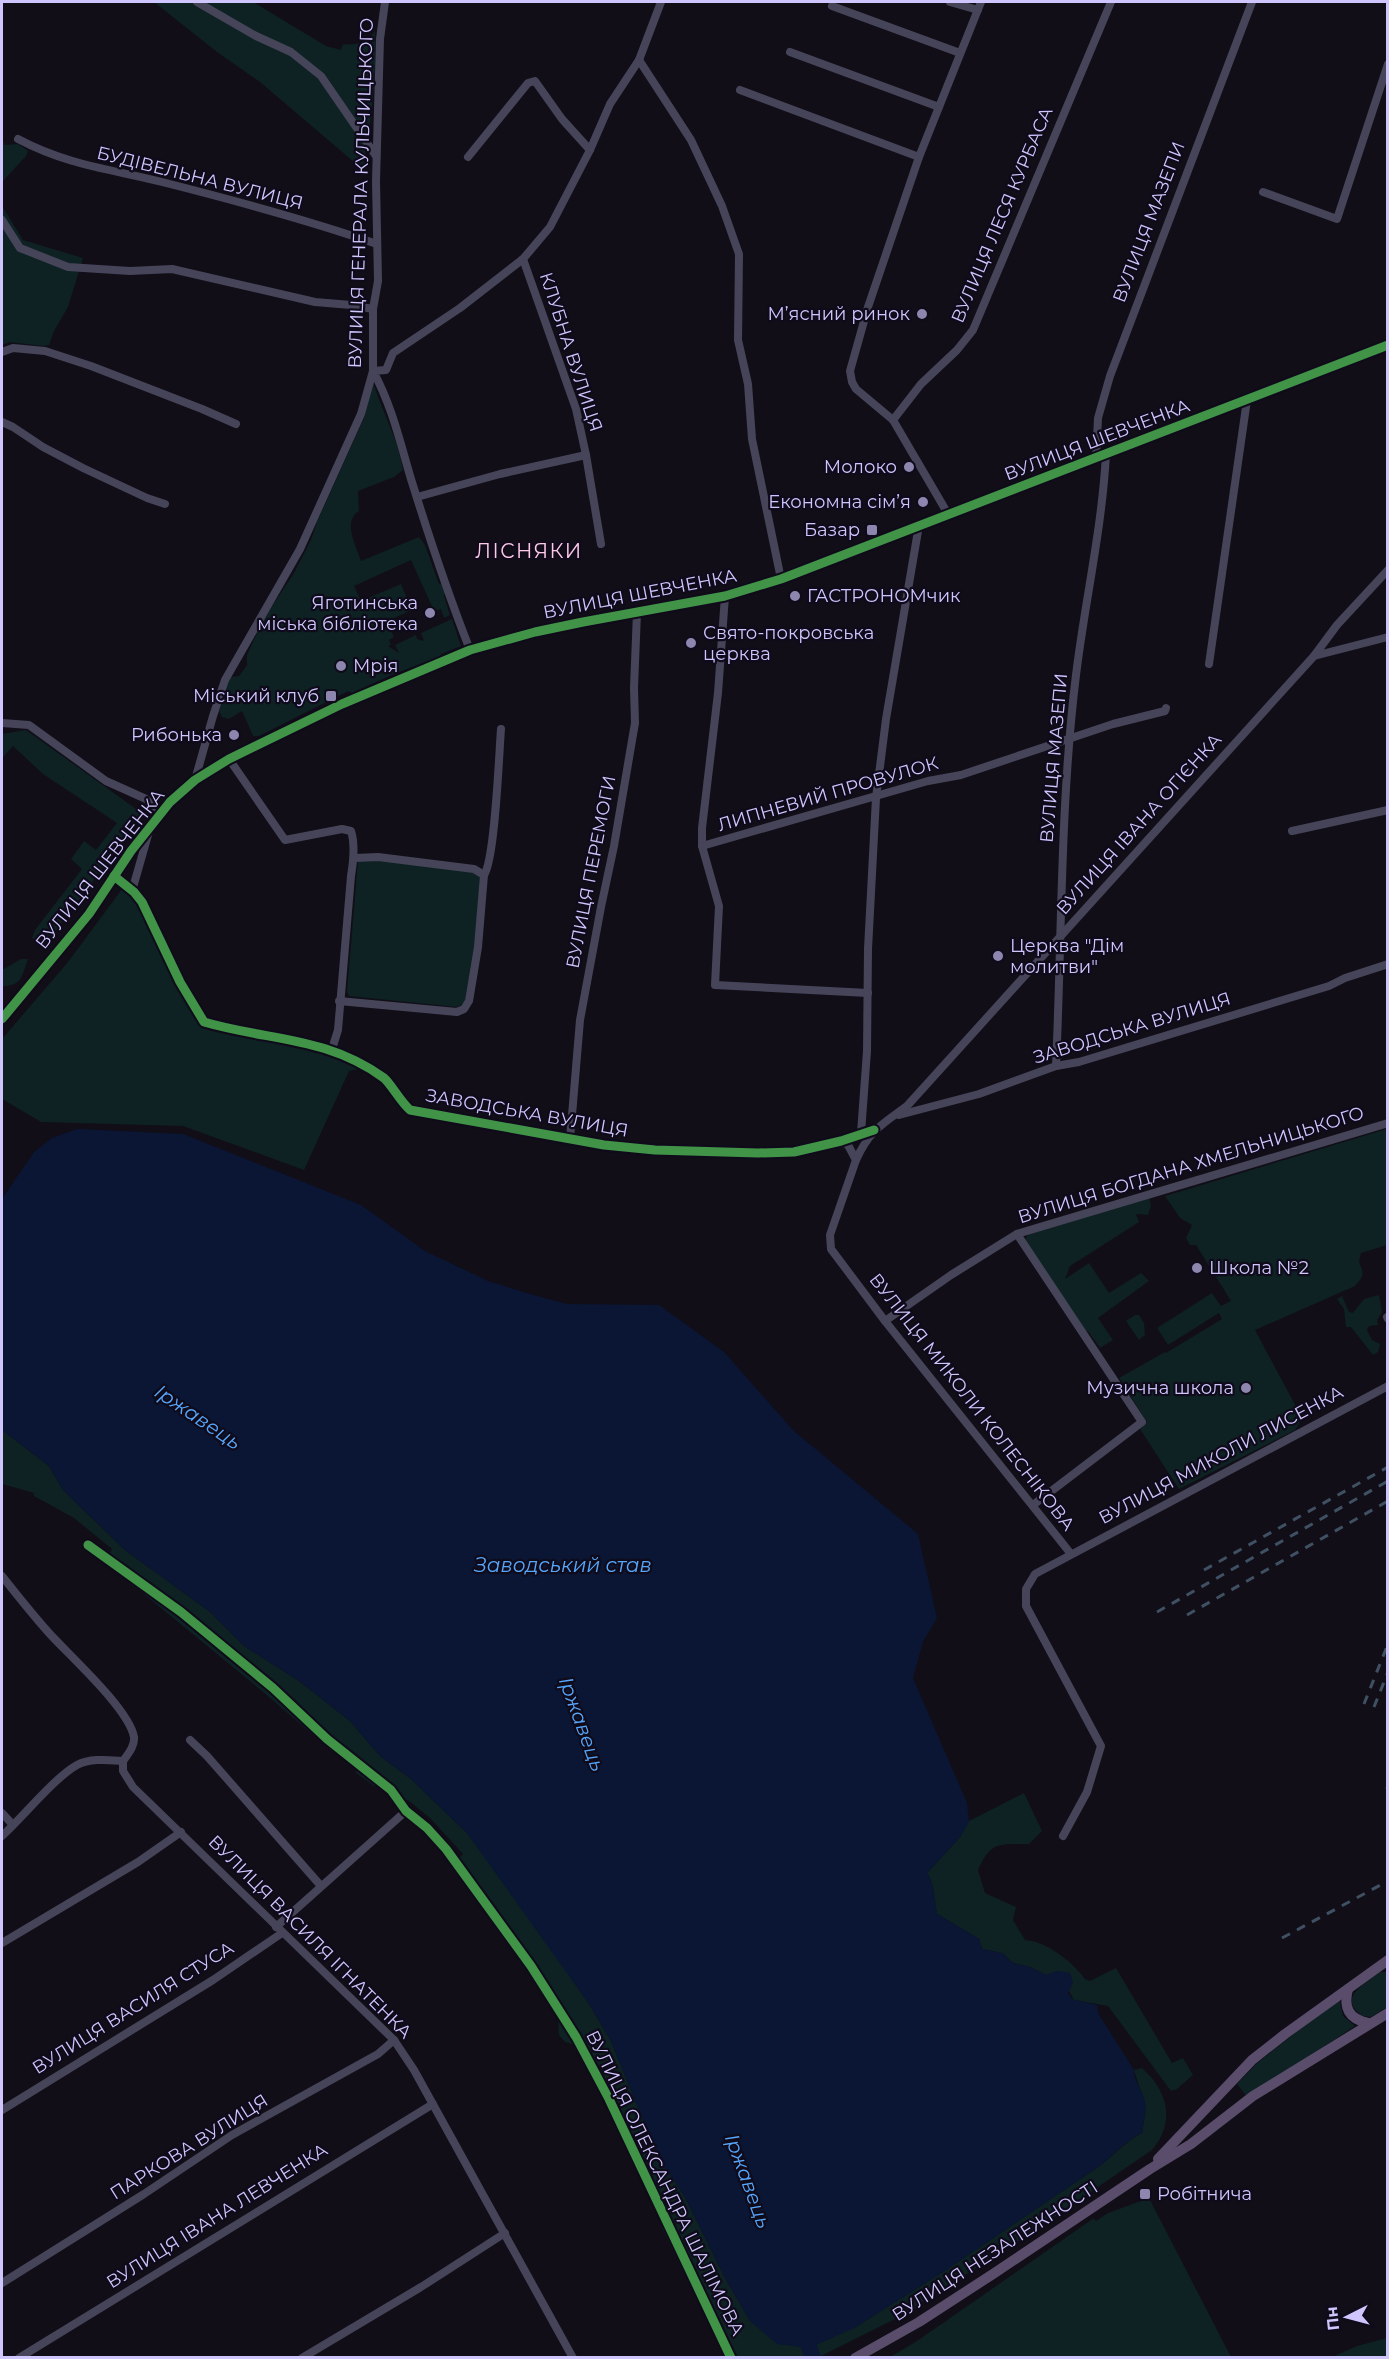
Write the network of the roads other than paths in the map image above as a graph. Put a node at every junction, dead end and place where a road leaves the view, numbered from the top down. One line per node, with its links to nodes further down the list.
1 (197, 2): 17 (street)
2 (385, 2): 17 (street, ВУЛИЦЯ ГЕНЕРАЛА КУЛЬЧИЦЬКОГО)
3 (950, 2): 8 (street)
4 (1111, 2): 29 (street, ВУЛИЦЯ ЛЕСЯ КУРБАСА)
5 (1252, 2): 34 (street, ВУЛИЦЯ МАЗЕПИ)
6 (658, 4): 11 (street)
7 (832, 6): 10 (street)
8 (980, 6): 10 (street)
9 (790, 52): 14 (street)
10 (960, 53): 14 (street)
11 (639, 60): 16 (street); 41 (street)
12 (1387, 66): 20 (street)
13 (740, 90): 19 (street)
14 (939, 107): 19 (street)
15 (18, 139): 22 (street, БУДІВЕЛЬНА ВУЛИЦЯ)
16 (590, 150): 18 (street); 23 (street)
17 (376, 156): 22 (street, ВУЛИЦЯ ГЕНЕРАЛА КУЛЬЧИЦЬКОГО)
18 (468, 157)
19 (919, 158): 29 (street)
20 (1263, 192)
21 (2, 220): 24 (street)
22 (377, 244): 24 (street, ВУЛИЦЯ ГЕНЕРАЛА КУЛЬЧИЦЬКОГО)
23 (523, 260): 27 (street); 33 (street, КЛУБНА ВУЛИЦЯ)
24 (373, 309): 27 (street, ВУЛИЦЯ ГЕНЕРАЛА КУЛЬЧИЦЬКОГО)
25 (1388, 345): 28 (street, ВУЛИЦЯ ШЕВЧЕНКА)
26 (2, 352): 31 (street)
27 (373, 371): 35 (street); 53 (street, ВУЛИЦЯ ГЕНЕРАЛА КУЛЬЧИЦЬКОГО)
28 (1247, 400): 32 (street, ВУЛИЦЯ ШЕВЧЕНКА); 47 (street)
29 (893, 420): 37 (street)
30 (2, 422): 36 (street)
31 (236, 424)
32 (1106, 454): 34 (street, ВУЛИЦЯ ШЕВЧЕНКА); 51 (street, ВУЛИЦЯ МАЗЕПИ)
33 (586, 455): 35 (street, КЛУБНА ВУЛИЦЯ); 39 (street, КЛУБНА ВУЛИЦЯ)
34 (1096, 458): 37 (street, ВУЛИЦЯ ШЕВЧЕНКА)
35 (417, 496): 45 (street)
36 (165, 504)
37 (948, 514): 38 (street, ВУЛИЦЯ ШЕВЧЕНКА)
38 (919, 525): 41 (street, ВУЛИЦЯ ШЕВЧЕНКА); 54 (street)
39 (601, 544)
40 (1388, 570): 46 (street, ВУЛИЦЯ ІВАНА ОГІЄНКА)
41 (781, 579): 42 (street, ВУЛИЦЯ ШЕВЧЕНКА)
42 (725, 596): 43 (street, ВУЛИЦЯ ШЕВЧЕНКА); 59 (street, ЛИПНЕВИЙ ПРОВУЛОК)
43 (637, 612): 45 (street, ВУЛИЦЯ ШЕВЧЕНКА); 77 (street, ВУЛИЦЯ ПЕРЕМОГИ)
44 (1388, 637): 46 (street)
45 (470, 650): 52 (street, ВУЛИЦЯ ШЕВЧЕНКА)
46 (1314, 656): 64 (street, ВУЛИЦЯ ІВАНА ОГІЄНКА)
47 (1209, 664)
48 (1166, 708): 51 (street, ЛИПНЕВИЙ ПРОВУЛОК)
49 (2, 723): 56 (street)
50 (501, 729): 61 (street)
51 (1071, 739): 54 (street, ЛИПНЕВИЙ ПРОВУЛОК); 64 (street, ВУЛИЦЯ МАЗЕПИ)
52 (229, 759): 53 (street, ВУЛИЦЯ ШЕВЧЕНКА); 60 (street)
53 (195, 780): 56 (street, ВУЛИЦЯ ШЕВЧЕНКА)
54 (876, 798): 59 (street, ЛИПНЕВИЙ ПРОВУЛОК); 66 (street)
55 (1388, 810): 58 (street)
56 (161, 812): 57 (street, ВУЛИЦЯ ШЕВЧЕНКА)
57 (151, 824): 62 (street, ВУЛИЦЯ ШЕВЧЕНКА); 63 (street)
58 (1292, 831)
59 (702, 846): 66 (street)
60 (354, 858): 61 (street); 67 (street)
61 (484, 875): 67 (street)
62 (114, 876): 63 (street, ЗАВОДСЬКА ВУЛИЦЯ); 68 (street, ВУЛИЦЯ ШЕВЧЕНКА)
63 (132, 891): 71 (street, ЗАВОДСЬКА ВУЛИЦЯ)
64 (1059, 937): 72 (street, ВУЛИЦЯ МАЗЕПИ); 73 (street, ВУЛИЦЯ ІВАНА ОГІЄНКА)
65 (1388, 964): 72 (street, ЗАВОДСЬКА ВУЛИЦЯ)
66 (868, 993): 76 (street)
67 (339, 1001): 71 (street)
68 (16, 1002): 69 (street); 70 (street, ВУЛИЦЯ ШЕВЧЕНКА)
69 (2, 1007)
70 (2, 1019)
71 (332, 1049): 77 (street, ЗАВОДСЬКА ВУЛИЦЯ)
72 (1056, 1066): 73 (street, ЗАВОДСЬКА ВУЛИЦЯ)
73 (885, 1122): 75 (street)
74 (1388, 1123): 80 (street, ВУЛИЦЯ БОГДАНА ХМЕЛЬНИЦЬКОГО)
75 (874, 1130): 76 (street, ЗАВОДСЬКА ВУЛИЦЯ); 79 (street, ВУЛИЦЯ МИКОЛИ КОЛЕСНІКОВА)
76 (861, 1132): 78 (street, ЗАВОДСЬКА ВУЛИЦЯ)
77 (570, 1139): 78 (street, ЗАВОДСЬКА ВУЛИЦЯ)
78 (840, 1141): 79 (street)
79 (855, 1157): 81 (street, ВУЛИЦЯ МИКОЛИ КОЛЕСНІКОВА)
80 (1017, 1234): 81 (street, ВУЛИЦЯ БОГДАНА ХМЕЛЬНИЦЬКОГО); 83 (street)
81 (885, 1321): 83 (street, ВУЛИЦЯ МИКОЛИ КОЛЕСНІКОВА)
82 (1388, 1386): 85 (street, ВУЛИЦЯ МИКОЛИ ЛИСЕНКА)
83 (1033, 1505): 85 (street, ВУЛИЦЯ МИКОЛИ КОЛЕСНІКОВА)
84 (88, 1545): 89 (street, ВУЛИЦЯ ОЛЕКСАНДРА ШАЛІМОВА)
85 (1071, 1554): 94 (street, ВУЛИЦЯ МИКОЛИ КОЛЕСНІКОВА)
86 (2, 1576): 88 (street)
87 (190, 1740): 95 (street)
88 (123, 1761): 91 (street); 92 (street, ВУЛИЦЯ ВАСИЛЯ ІГНАТЕНКА)
89 (406, 1811): 95 (street, ВУЛИЦЯ ВАСИЛЯ СТУСА); 111 (street, ВУЛИЦЯ ОЛЕКСАНДРА ШАЛІМОВА)
90 (2, 1813): 91 (street)
91 (13, 1825): 93 (street)
92 (181, 1832): 96 (street, ВУЛИЦЯ ВАСИЛЯ ІГНАТЕНКА); 97 (street)
93 (2, 1836)
94 (1063, 1836)
95 (321, 1886): 96 (street, ВУЛИЦЯ ВАСИЛЯ СТУСА)
96 (279, 1930): 102 (street, ВУЛИЦЯ ВАСИЛЯ ІГНАТЕНКА); 104 (street, ВУЛИЦЯ ВАСИЛЯ СТУСА)
97 (2, 1943)
98 (1385, 1962): 99 (main road, ВУЛИЦЯ НЕЗАЛЕЖНОСТІ)
99 (1348, 1989): 101 (main road); 105 (main road, ВУЛИЦЯ НЕЗАЛЕЖНОСТІ)
100 (1388, 2013): 101 (main road, ВУЛИЦЯ НЕЗАЛЕЖНОСТІ)
101 (1368, 2023): 105 (main road, ВУЛИЦЯ НЕЗАЛЕЖНОСТІ)
102 (394, 2040): 103 (street, ВУЛИЦЯ ВАСИЛЯ ІГНАТЕНКА); 107 (street, ПАРКОВА ВУЛИЦЯ)
103 (433, 2104): 106 (street, ВУЛИЦЯ ВАСИЛЯ ІГНАТЕНКА); 108 (street, ВУЛИЦЯ ІВАНА ЛЕВЧЕНКА)
104 (2, 2110)
105 (1150, 2169): 112 (main road, ВУЛИЦЯ НЕЗАЛЕЖНОСТІ)
106 (505, 2233): 109 (street); 110 (street, ВУЛИЦЯ ВАСИЛЯ ІГНАТЕНКА)
107 (2, 2283)
108 (19, 2358)
109 (302, 2358)
110 (573, 2358)
111 (731, 2358)
112 (855, 2358)

